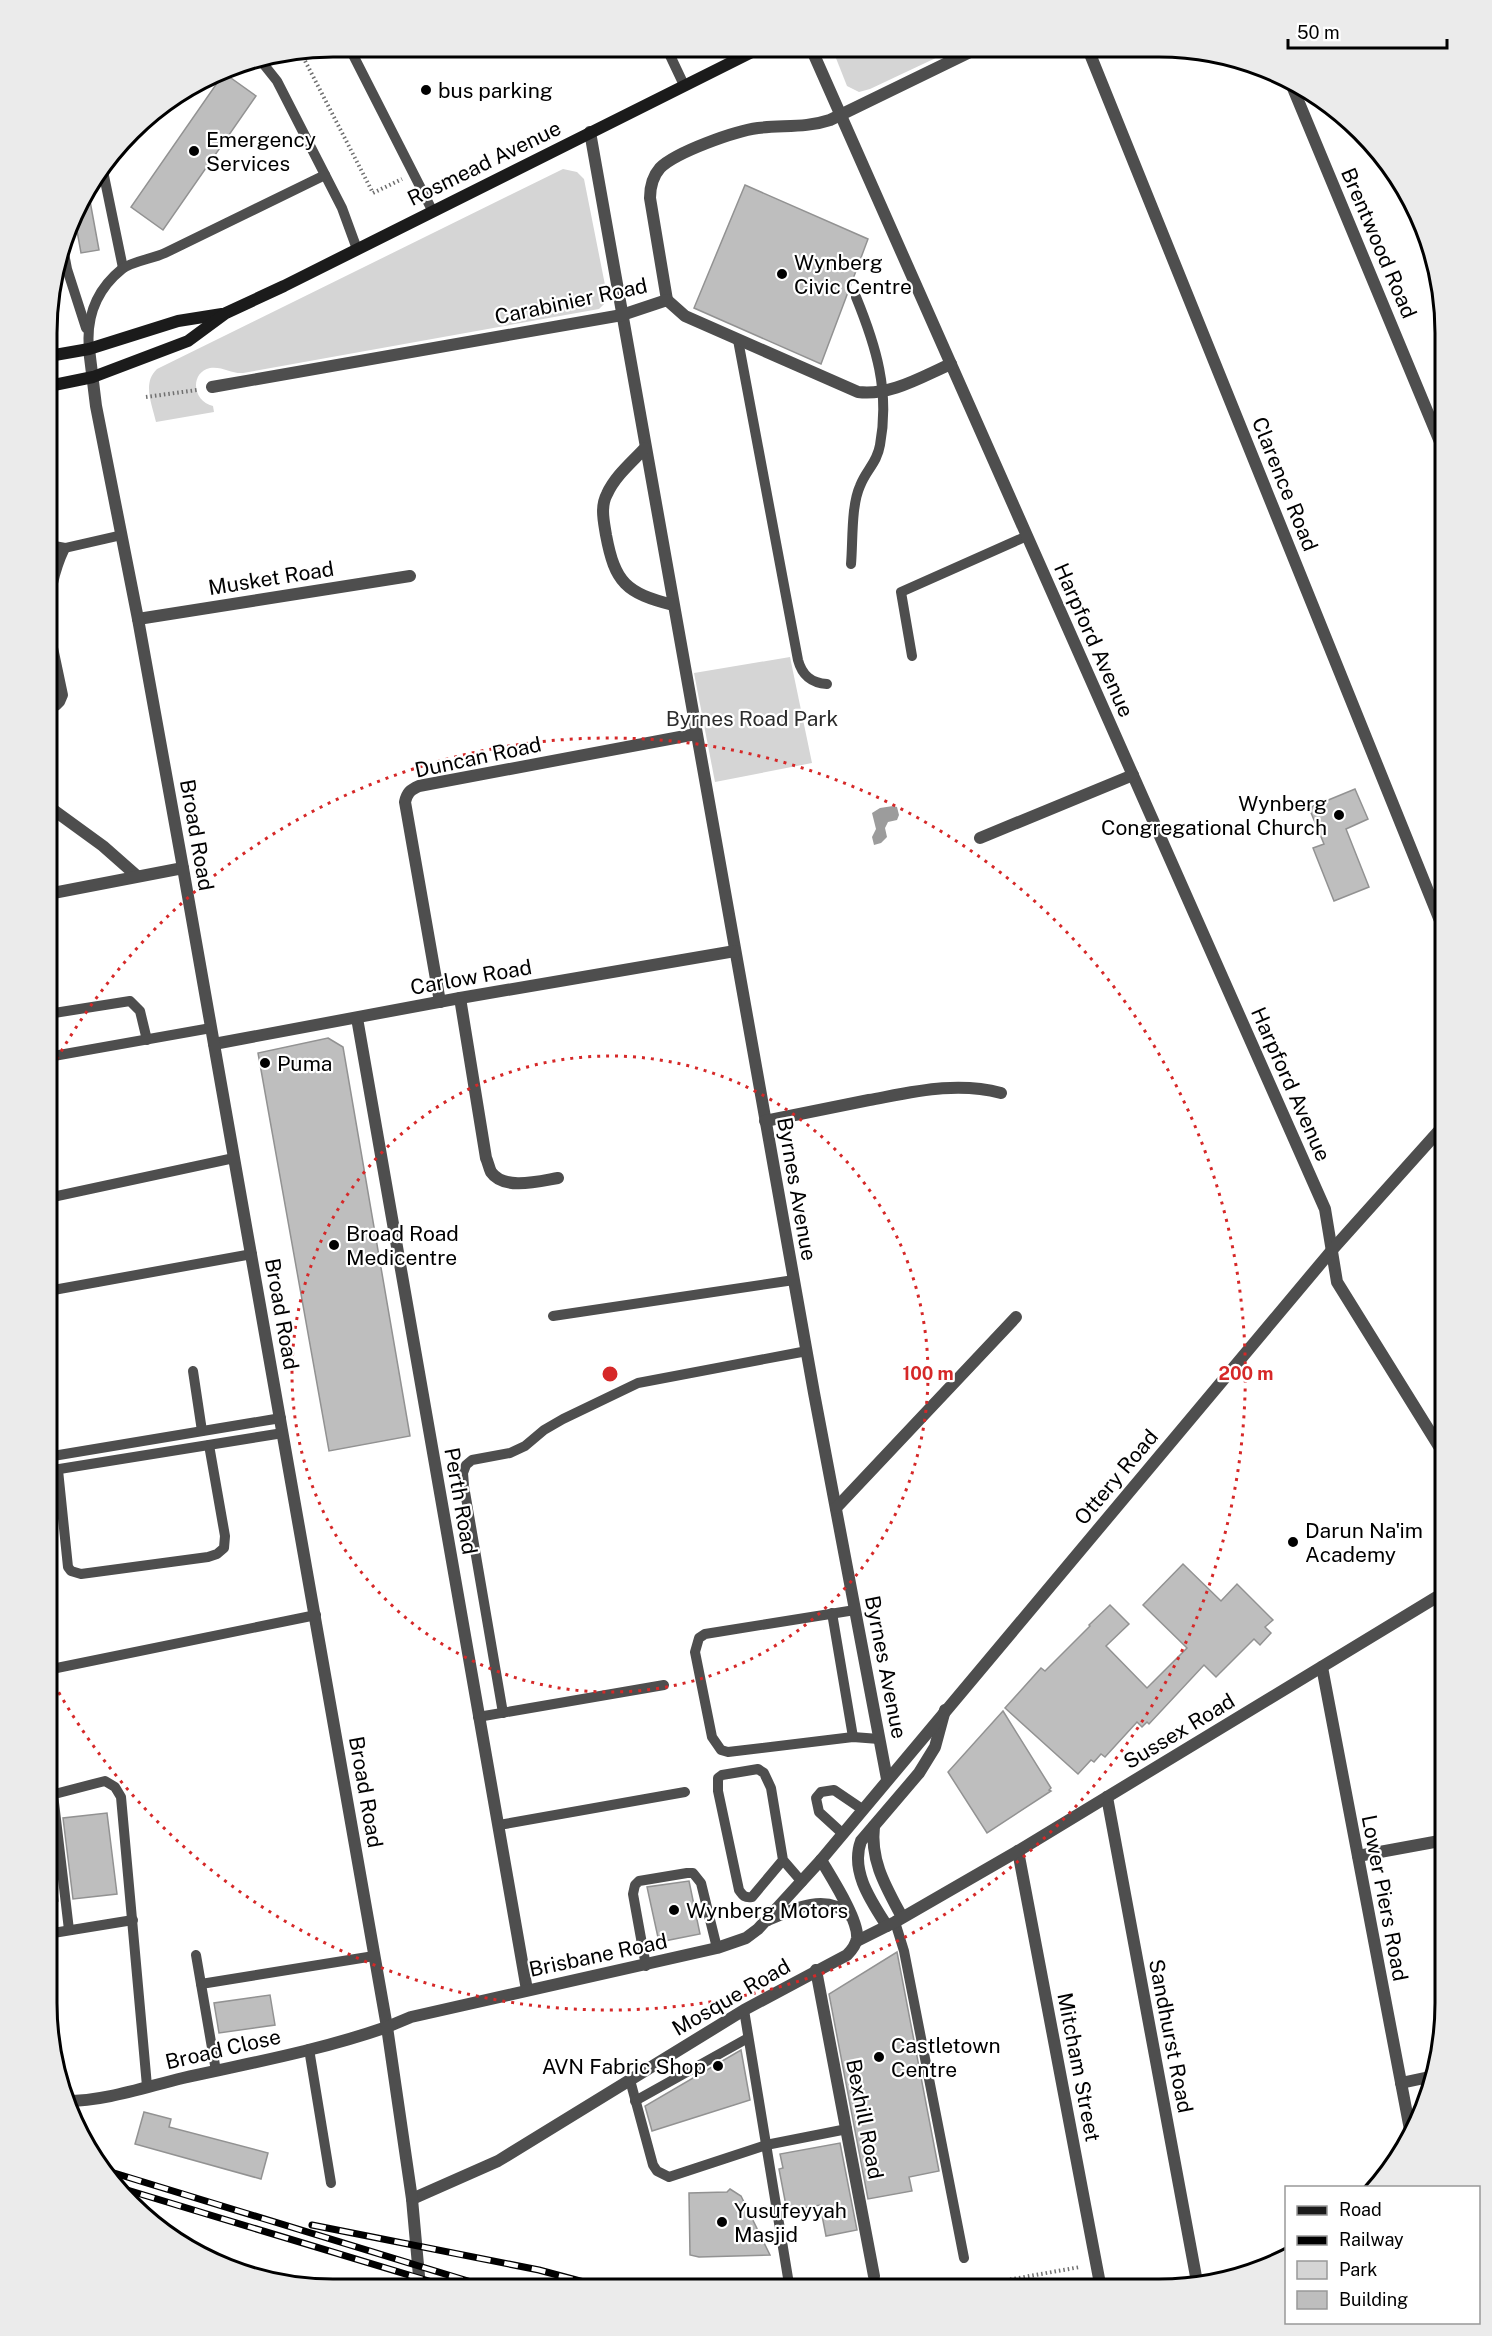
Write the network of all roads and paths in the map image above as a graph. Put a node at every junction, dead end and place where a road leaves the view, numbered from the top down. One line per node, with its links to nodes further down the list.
1 (355, 57): 13 (lane)
2 (671, 57): 9 (lane)
3 (742, 57): 9 (main road, Rosmead Avenue)
4 (815, 57): 11 (street, Harpford Avenue)
5 (959, 57): 11 (street)
6 (1091, 57): 56 (street, Clarence Road)
7 (304, 59): 13 (path)
8 (264, 65): 14 (lane)
9 (684, 85): 12 (main road, Rosmead Avenue)
10 (1295, 93): 34 (street, Brentwood Road)
11 (840, 114): 21 (street); 28 (street, Harpford Avenue)
12 (590, 132): 16 (main road, Rosmead Avenue); 23 (street, Byrnes Avenue)
13 (413, 173): 16 (lane)
14 (325, 175): 17 (lane); 19 (lane)
15 (104, 178): 19 (lane)
16 (432, 210): 17 (main road, Rosmead Avenue)
17 (357, 249): 22 (main road, Rosmead Avenue)
18 (66, 262): 24 (lane)
19 (123, 268): 24 (lane)
20 (856, 297): 32 (lane)
21 (667, 300): 23 (street, Carabinier Road); 25 (street, Carabinier Road)
22 (226, 313): 26 (main road, Rosmead Avenue); 29 (main road, Rosmead Avenue)
23 (622, 315): 31 (street, Carabinier Road); 35 (street, Byrnes Avenue)
24 (87, 331): 26 (lane)
25 (738, 340): 32 (street, Carabinier Road); 47 (lane)
26 (89, 350): 27 (main road, Rosmead Avenue); 29 (street, Broad Road)
27 (57, 355)
28 (951, 364): 32 (street, Carabinier Road); 37 (street, Harpford Avenue)
29 (93, 377): 30 (main road, Rosmead Avenue); 36 (street, Broad Road)
30 (57, 384)
31 (212, 387): 33 (path)
32 (883, 392): 41 (lane)
33 (146, 397)
34 (1435, 430)
35 (645, 448): 43 (street, Byrnes Avenue); 43 (street)
36 (122, 535): 39 (lane); 44 (street, Broad Road)
37 (1027, 536): 45 (lane); 50 (street, Harpford Avenue)
38 (57, 547): 39 (lane)
39 (65, 548): 40 (lane)
40 (57, 564)
41 (851, 564)
42 (410, 576): 44 (street, Musket Road)
43 (673, 605): 49 (street, Byrnes Avenue)
44 (138, 619): 53 (street, Broad Road)
45 (912, 656)
46 (57, 666): 48 (lane)
47 (827, 684)
48 (57, 705)
49 (696, 734): 57 (street, Byrnes Avenue); 59 (street, Duncan Road)
50 (1133, 775): 52 (street); 72 (street, Harpford Avenue)
51 (57, 813): 54 (street)
52 (980, 838)
53 (183, 868): 54 (street); 62 (street, Broad Road)
54 (137, 876): 55 (street)
55 (57, 892)
56 (1435, 908)
57 (735, 951): 58 (street, Carlow Road); 67 (street, Byrnes Avenue)
58 (460, 998): 59 (street, Carlow Road); 70 (street)
59 (440, 1002): 61 (street, Carlow Road)
60 (57, 1013): 63 (lane)
61 (357, 1018): 64 (street, Carlow Road); 98 (street, Perth Road)
62 (211, 1028): 63 (lane); 64 (street, Broad Road)
63 (147, 1040): 65 (lane)
64 (214, 1044): 69 (street, Broad Road)
65 (57, 1055)
66 (1000, 1094): 67 (street)
67 (765, 1121): 74 (street, Byrnes Avenue)
68 (1435, 1135): 72 (street, Ottery Road)
69 (234, 1158): 71 (lane); 73 (street, Broad Road)
70 (558, 1178)
71 (57, 1196)
72 (1332, 1250): 83 (street, Harpford Avenue); 96 (street, Ottery Road)
73 (252, 1254): 75 (lane); 80 (street, Broad Road)
74 (794, 1280): 76 (lane); 78 (street, Byrnes Avenue)
75 (57, 1289)
76 (553, 1316)
77 (1016, 1317): 88 (street)
78 (807, 1351): 88 (street, Byrnes Avenue); 97 (lane)
79 (193, 1371): 81 (lane)
80 (281, 1418): 81 (lane); 82 (street, Broad Road)
81 (202, 1431): 85 (lane)
82 (284, 1433): 84 (lane); 92 (street, Broad Road)
83 (1435, 1440)
84 (209, 1445): 86 (lane); 87 (lane)
85 (57, 1455)
86 (57, 1469)
87 (57, 1496)
88 (836, 1508): 90 (street, Byrnes Avenue)
89 (1435, 1598): 93 (street, Sussex Road)
90 (855, 1610): 91 (lane); 100 (street, Byrnes Avenue)
91 (832, 1613): 99 (lane); 99 (lane)
92 (316, 1615): 94 (lane); 125 (street, Broad Road)
93 (1322, 1667): 104 (street, Sussex Road); 112 (street, Lower Piers Road)
94 (57, 1668)
95 (664, 1685): 97 (lane)
96 (945, 1710): 101 (street, Ottery Road); 107 (street)
97 (504, 1713): 98 (lane)
98 (478, 1717): 106 (street, Perth Road)
99 (853, 1737): 100 (lane)
100 (879, 1739): 101 (street, Byrnes Avenue)
101 (887, 1779): 105 (street, Ottery Road)
102 (685, 1792): 106 (lane)
103 (57, 1793): 117 (lane)
104 (1107, 1797): 111 (street, Sussex Road); 149 (street, Sandhurst Road)
105 (862, 1809): 108 (street, Ottery Road); 108 (lane)
106 (499, 1825): 129 (street, Perth Road)
107 (874, 1825): 119 (street); 119 (street)
108 (842, 1833): 114 (street, Ottery Road)
109 (1435, 1842): 112 (street)
110 (57, 1845): 120 (lane)
111 (1018, 1851): 119 (street, Sussex Road); 153 (street, Mitcham Street)
112 (1358, 1856): 137 (street, Lower Piers Road)
113 (783, 1860): 113 (lane); 115 (lane)
114 (821, 1860): 115 (street, Brisbane Road); 116 (street)
115 (802, 1882): 118 (street, Brisbane Road)
116 (852, 1918): 118 (street); 122 (street)
117 (133, 1920): 120 (lane); 138 (lane)
118 (768, 1920): 123 (street, Brisbane Road)
119 (895, 1922): 122 (street, Mosque Road); 146 (lane)
120 (69, 1930): 121 (lane)
121 (57, 1932)
122 (857, 1941): 127 (street, Mosque Road)
123 (717, 1948): 126 (street, Brisbane Road); 126 (lane)
124 (196, 1954): 128 (lane)
125 (374, 1956): 128 (lane); 131 (street, Broad Road)
126 (646, 1966): 129 (street, Brisbane Road)
127 (816, 1970): 130 (street, Mosque Road); 142 (street, Bexhill Road)
128 (201, 1984): 134 (lane)
129 (527, 1990): 131 (street, Brisbane Road)
130 (744, 2010): 132 (lane); 136 (street, Mosque Road)
131 (387, 2026): 133 (street, Broad Close); 145 (street, Broad Road)
132 (748, 2038): 140 (lane); 143 (lane)
133 (309, 2049): 134 (street, Broad Close); 144 (lane)
134 (216, 2071): 138 (street, Broad Close)
135 (1425, 2078): 137 (street)
136 (630, 2080): 140 (lane); 145 (street, Mosque Road)
137 (1401, 2083): 141 (street, Lower Piers Road)
138 (147, 2086): 139 (street, Broad Close)
139 (75, 2100)
140 (635, 2101): 143 (lane)
141 (1408, 2123)
142 (847, 2129): 143 (lane); 148 (street, Bexhill Road)
143 (766, 2145): 151 (lane)
144 (331, 2183)
145 (412, 2199): 150 (street, Broad Road)
146 (964, 2258)
147 (1084, 2266): 152 (path)
148 (874, 2276)
149 (1196, 2277)
150 (419, 2279)
151 (788, 2279)
152 (1012, 2279)
153 (1099, 2279)

